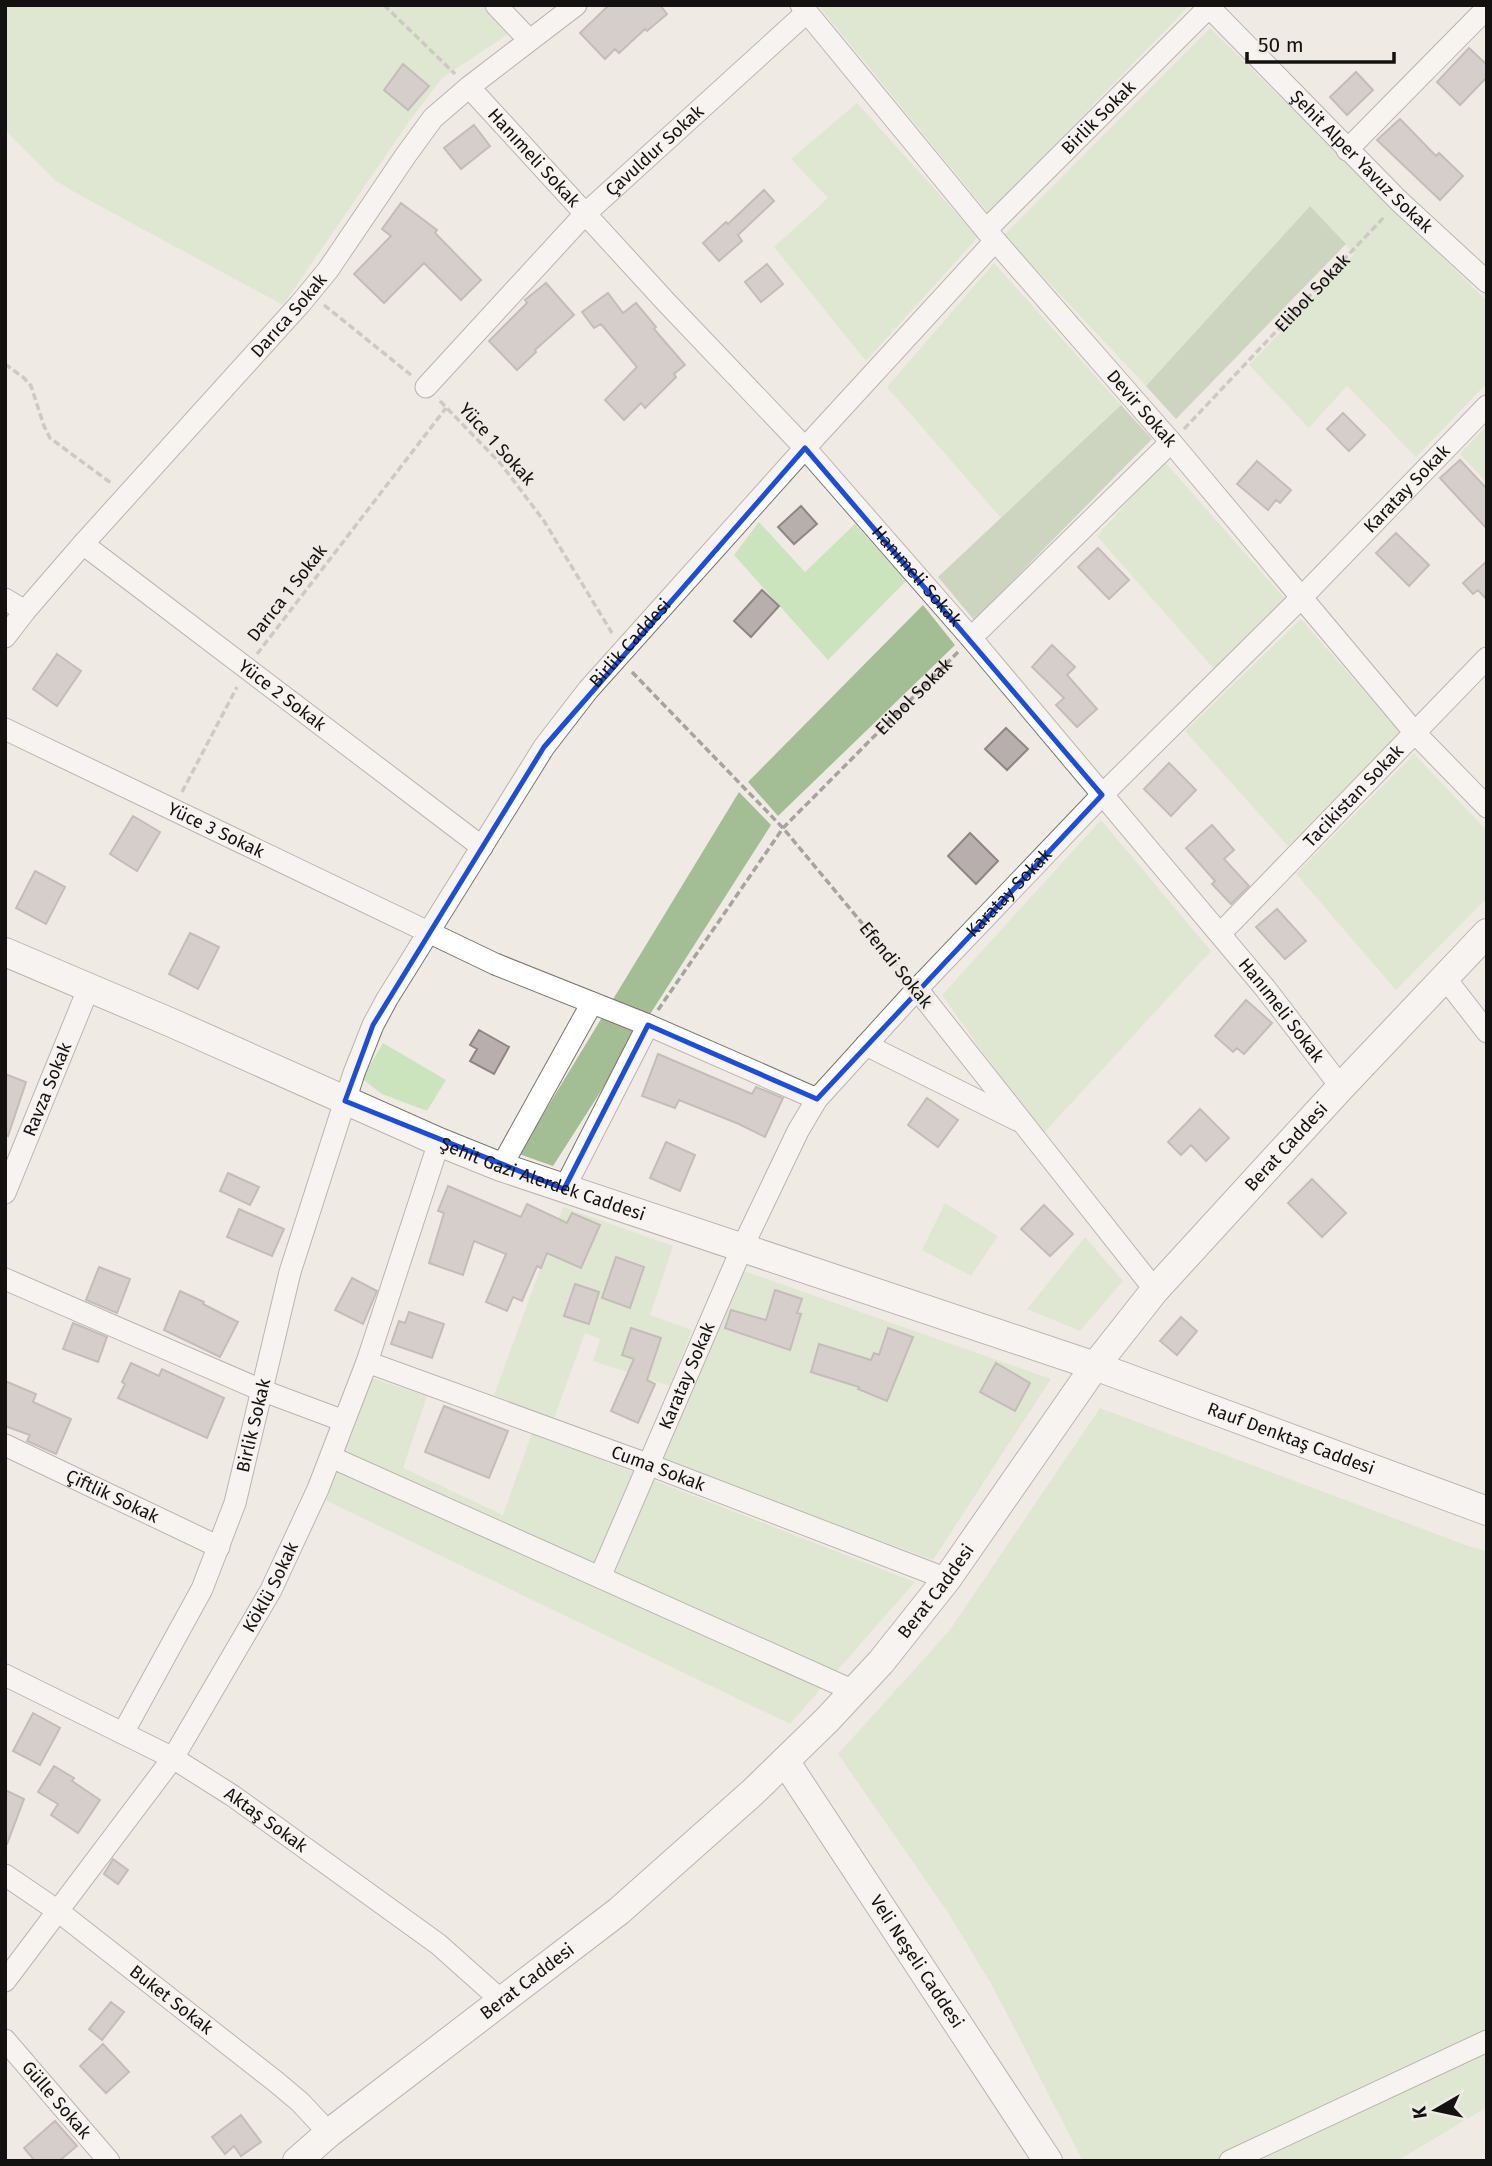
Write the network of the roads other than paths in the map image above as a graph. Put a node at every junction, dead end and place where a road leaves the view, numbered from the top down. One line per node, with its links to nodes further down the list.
1 (496, 5): 6 (street)
2 (576, 5): 6 (street, Darıca Sokak)
3 (1210, 6): 8 (street, Şehit Alper Yavuz Sokak); 10 (street, Birlik Sokak)
4 (804, 9): 9 (street, Çavuldur Sokak); 10 (street, Devir Sokak)
5 (1482, 22): 8 (street)
6 (529, 40): 7 (street, Darıca Sokak)
7 (469, 87): 9 (street, Hanımeli Sokak); 16 (street, Darıca Sokak)
8 (1347, 150): 11 (street, Şehit Alper Yavuz Sokak)
9 (585, 214): 12 (street, Çavuldur Sokak); 15 (street, Hanımeli Sokak)
10 (990, 236): 14 (street, Devir Sokak); 15 (street, Birlik Caddesi)
11 (1487, 282)
12 (426, 387)
13 (1487, 406): 17 (street, Karatay Sokak)
14 (1171, 442): 17 (street, Devir Sokak); 21 (street)
15 (805, 448): 21 (street, Hanımeli Sokak); 27 (street, Birlik Caddesi)
16 (83, 544): 19 (street, Darıca Sokak); 27 (street, Yüce 2 Sokak)
17 (1301, 598): 24 (street, Devir Sokak); 25 (street, Karatay Sokak)
18 (5, 599): 19 (street)
19 (25, 611): 20 (street, Darıca Sokak)
20 (5, 637)
21 (971, 638): 25 (street, Hanımeli Sokak)
22 (1487, 658): 24 (street, Tacikistan Sokak)
23 (5, 729): 28 (street, Yüce 3 Sokak)
24 (1416, 734): 26 (street, Devir Sokak); 30 (street, Tacikistan Sokak)
25 (1102, 795): 30 (street, Hanımeli Sokak); 34 (street, Karatay Sokak)
26 (1487, 807)
27 (482, 846): 28 (street, Birlik Caddesi)
28 (428, 933): 35 (street, Yüce 3 Sokak); 41 (street, Birlik Caddesi)
29 (1487, 933): 32 (street, Berat Caddesi)
30 (1220, 934): 39 (street, Hanımeli Sokak)
31 (5, 952): 33 (street, Şehit Gazi Alerdek Caddesi)
32 (1445, 978): 37 (street); 39 (street, Berat Caddesi)
33 (89, 987): 41 (street, Şehit Gazi Alerdek Caddesi); 46 (street, Ravza Sokak)
34 (917, 989): 38 (street, Karatay Sokak); 42 (street, Efendi Sokak)
35 (592, 1003): 36 (street, Yüce 3 Sokak); 44 (street)
36 (648, 1025): 40 (street, Yüce 3 Sokak); 45 (street)
37 (1487, 1032)
38 (866, 1045): 40 (street, Karatay Sokak); 42 (street)
39 (1341, 1087): 49 (street, Berat Caddesi)
40 (817, 1099): 47 (street, Karatay Sokak)
41 (345, 1101): 43 (street, Şehit Gazi Alerdek Caddesi); 52 (street, Birlik Sokak)
42 (1023, 1122): 49 (street, Efendi Sokak)
43 (439, 1142): 44 (street, Şehit Gazi Alerdek Caddesi); 50 (street, Köklü Sokak)
44 (501, 1167): 45 (street, Şehit Gazi Alerdek Caddesi)
45 (564, 1189): 47 (street, Şehit Gazi Alerdek Caddesi)
46 (5, 1193)
47 (742, 1248): 51 (street, Şehit Gazi Alerdek Caddesi); 56 (street, Karatay Sokak)
48 (5, 1279): 52 (street)
49 (1155, 1290): 51 (street, Berat Caddesi)
50 (367, 1362): 53 (street, Köklü Sokak); 56 (street, Cuma Sokak)
51 (1095, 1366): 57 (street, Rauf Denktaş Caddesi); 60 (street, Berat Caddesi)
52 (261, 1390): 53 (street); 58 (street, Birlik Sokak)
53 (344, 1421): 55 (street, Köklü Sokak)
54 (5, 1445): 58 (street, Çiftlik Sokak)
55 (331, 1457): 59 (street); 64 (street, Köklü Sokak)
56 (650, 1465): 59 (street, Karatay Sokak); 60 (street, Cuma Sokak)
57 (1487, 1511)
58 (219, 1546): 63 (street, Birlik Sokak)
59 (600, 1577): 62 (street)
60 (947, 1579): 62 (street, Berat Caddesi)
61 (5, 1675): 63 (street, Aktaş Sokak)
62 (854, 1691): 65 (street, Berat Caddesi)
63 (123, 1733): 64 (street, Aktaş Sokak)
64 (173, 1758): 67 (street, Köklü Sokak); 69 (street, Aktaş Sokak)
65 (785, 1761): 69 (street, Berat Caddesi); 75 (street, Veli Neşeli Caddesi)
66 (5, 1875): 67 (street, Buket Sokak)
67 (58, 1911): 68 (street, Köklü Sokak); 72 (street, Buket Sokak)
68 (5, 1982)
69 (502, 2001): 72 (street, Berat Caddesi)
70 (5, 2040): 73 (street, Gülle Sokak)
71 (1487, 2041): 76 (street)
72 (329, 2133): 74 (street, Berat Caddesi)
73 (109, 2161)
74 (297, 2161)
75 (1048, 2161)
76 (1230, 2161)

